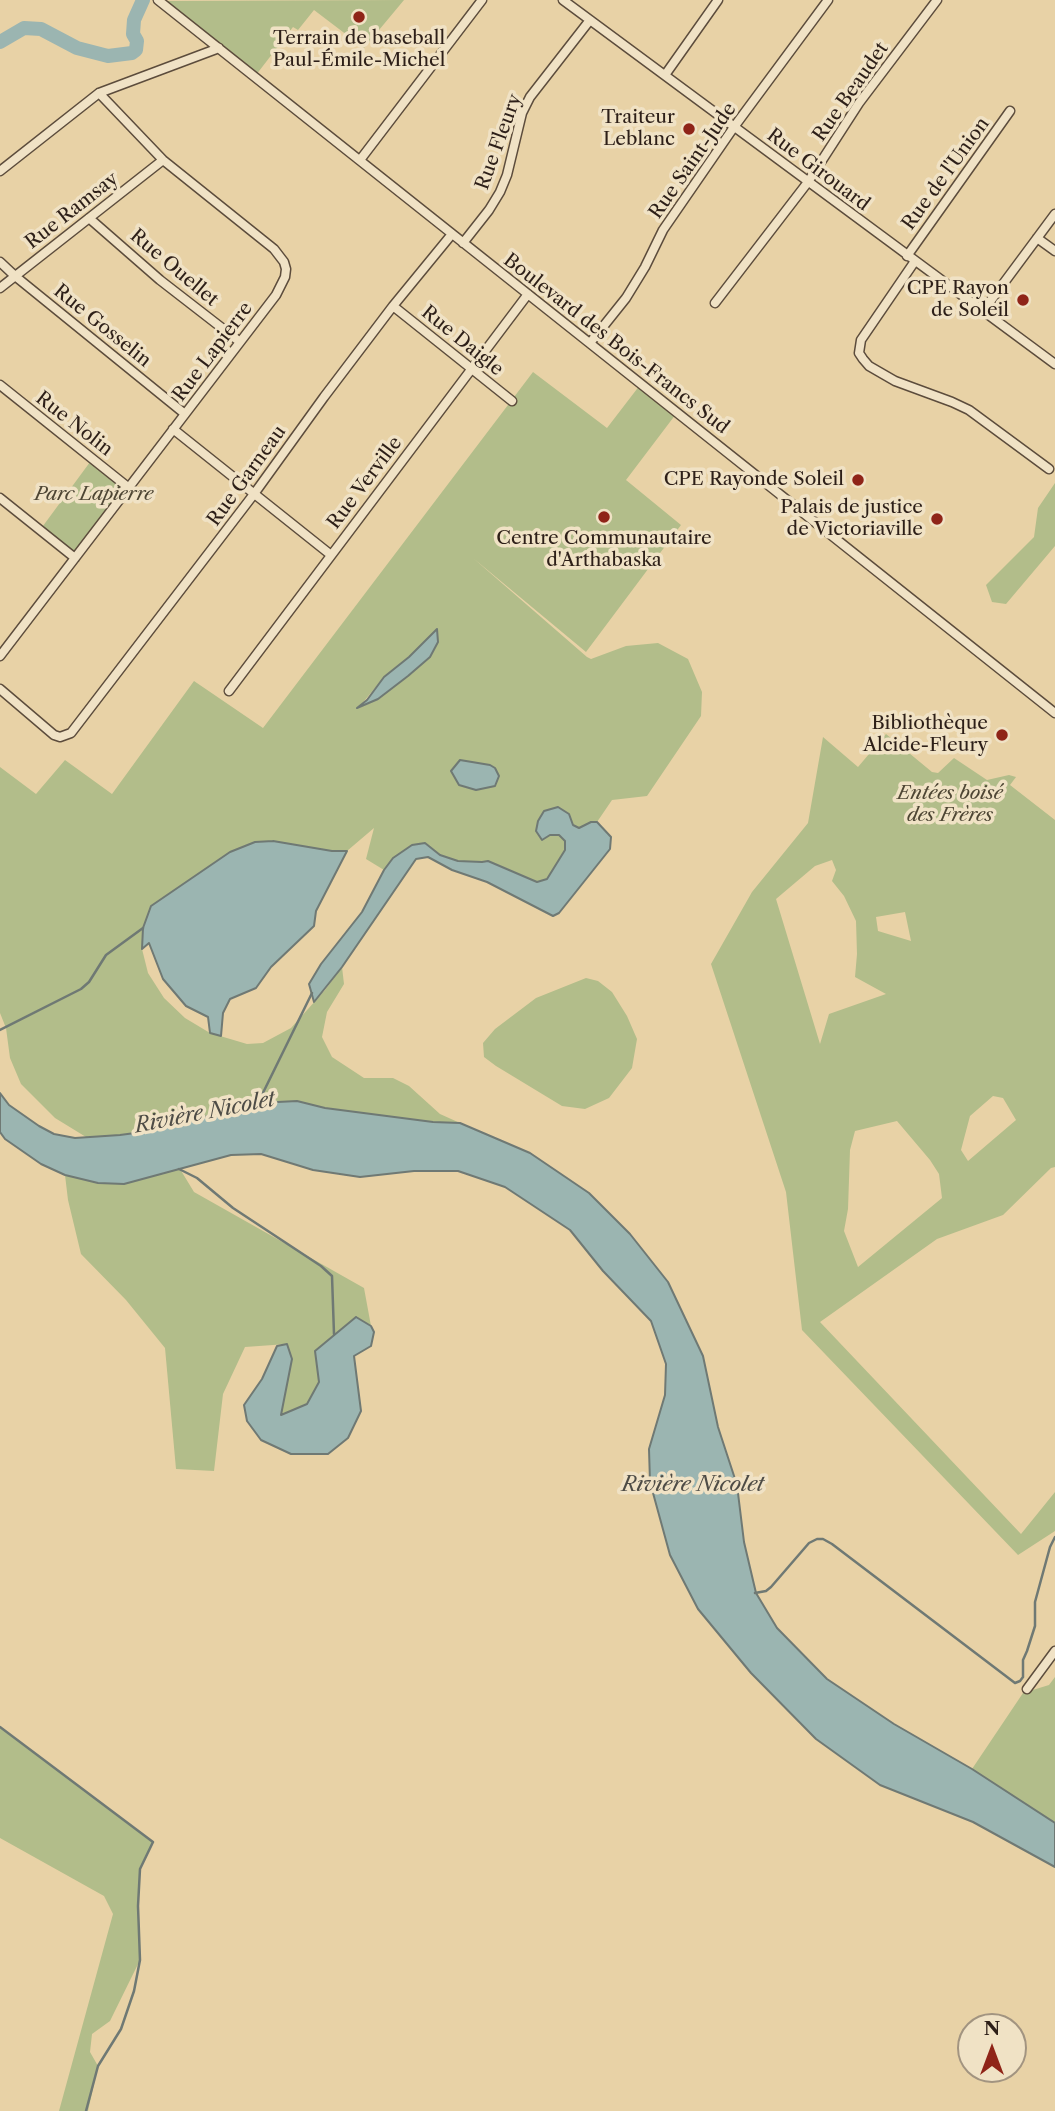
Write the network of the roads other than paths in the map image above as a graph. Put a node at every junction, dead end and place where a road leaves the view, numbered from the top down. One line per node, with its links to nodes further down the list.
1 (482, 0): 14 (street)
2 (562, 0): 7 (street, Rue Girouard)
3 (718, 0): 9 (street)
4 (828, 0): 12 (street, Rue Saint-Jude)
5 (937, 0): 16 (street, Rue Beaudet)
6 (160, 1): 8 (street, Boulevard des Bois-Francs Sud)
7 (590, 20): 9 (street, Rue Girouard); 21 (street, Rue Fleury)
8 (219, 48): 10 (street); 14 (street, Boulevard des Bois-Francs Sud)
9 (665, 75): 12 (street, Rue Girouard)
10 (99, 93): 13 (street, Rue Lapierre); 15 (street)
11 (1010, 111): 23 (street, Rue de l'Union)
12 (734, 127): 16 (street, Rue Girouard); 33 (street, Rue Saint-Jude)
13 (163, 160): 18 (street, Rue Ramsay); 32 (street, Rue Lapierre)
14 (360, 160): 19 (street, Boulevard des Bois-Francs Sud)
15 (0, 171)
16 (808, 181): 23 (street, Rue Girouard); 29 (street, Rue Beaudet)
17 (1055, 214): 20 (street)
18 (89, 218): 26 (street, Rue Ramsay); 32 (street, Rue Ouellet)
19 (452, 234): 21 (street, Boulevard des Bois-Francs Sud); 30 (street, Rue Garneau)
20 (1037, 238): 22 (street); 31 (street)
21 (463, 243): 28 (street, Boulevard des Bois-Francs Sud)
22 (1055, 251)
23 (907, 256): 24 (street, Rue Girouard)
24 (915, 261): 31 (street, Rue Girouard); 40 (street)
25 (0, 262): 26 (street, Rue Gosselin)
26 (15, 276): 27 (street, Rue Ramsay); 38 (street, Rue Gosselin)
27 (0, 288)
28 (528, 294): 33 (street, Boulevard des Bois-Francs Sud); 35 (street, Rue Verville)
29 (715, 303)
30 (393, 306): 35 (street, Rue Daigle); 42 (street, Rue Garneau)
31 (983, 311): 34 (street, Rue Girouard)
32 (240, 342): 38 (street, Rue Lapierre)
33 (590, 343): 49 (street, Boulevard des Bois-Francs Sud)
34 (1055, 364)
35 (471, 369): 37 (street, Rue Daigle); 44 (street, Rue Verville)
36 (0, 386): 41 (street, Rue Nolin)
37 (512, 401)
38 (185, 414): 39 (street, Rue Lapierre)
39 (173, 429): 41 (street, Rue Lapierre); 42 (street)
40 (1049, 469)
41 (129, 488): 45 (street, Rue Lapierre)
42 (254, 494): 44 (street); 47 (street, Rue Garneau)
43 (0, 498): 45 (street)
44 (331, 555): 48 (street, Rue Verville)
45 (75, 558): 46 (street, Rue Lapierre)
46 (0, 656)
47 (0, 690)
48 (229, 691)
49 (1055, 713)
50 (1055, 1651): 51 (street)
51 (1027, 1689)

